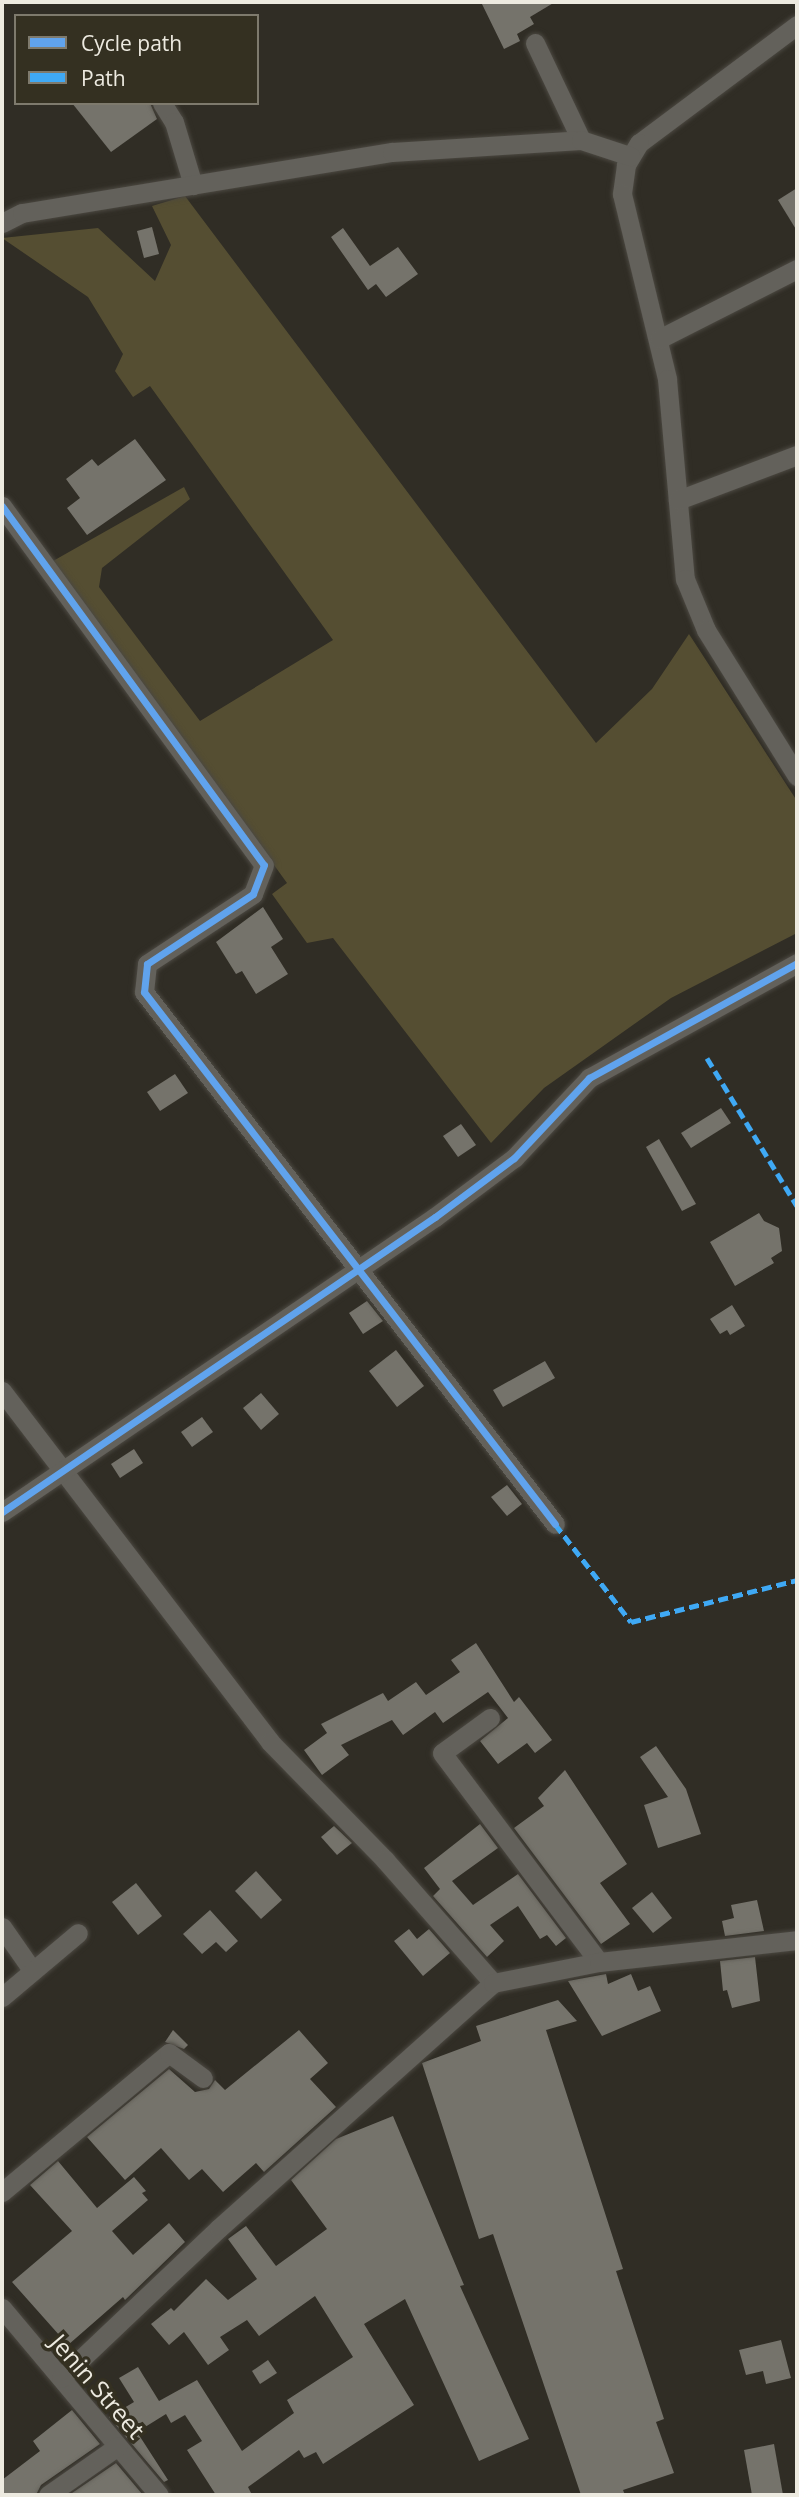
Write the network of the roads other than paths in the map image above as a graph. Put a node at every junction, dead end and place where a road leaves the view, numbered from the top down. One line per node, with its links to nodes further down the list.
1 (797, 24): 5 (street)
2 (535, 43): 4 (street)
3 (163, 105): 6 (street)
4 (582, 140): 5 (street); 6 (street)
5 (630, 156): 9 (street)
6 (193, 185): 7 (street)
7 (2, 223)
8 (797, 269): 9 (street)
9 (659, 340): 11 (street)
10 (797, 455): 11 (street)
11 (678, 500): 13 (street)
12 (2, 506): 15 (street)
13 (797, 776)
14 (797, 963): 15 (street)
15 (361, 1270): 17 (street); 19 (street)
16 (2, 1391): 17 (street)
17 (67, 1472): 18 (street); 26 (street)
18 (2, 1513)
19 (555, 1524)
20 (491, 1718): 24 (street)
21 (2, 1927): 25 (street)
22 (78, 1933): 25 (street)
23 (797, 1940): 24 (street)
24 (598, 1962): 26 (street)
25 (32, 1970): 27 (street)
26 (493, 1983): 31 (street)
27 (2, 1997)
28 (203, 2078): 29 (street)
29 (2, 2192)
30 (2, 2308): 31 (street, Jenin Street)
31 (61, 2378): 32 (street, Jenin Street)
32 (118, 2446): 33 (street); 34 (street, Jenin Street)
33 (48, 2495)
34 (159, 2495)

